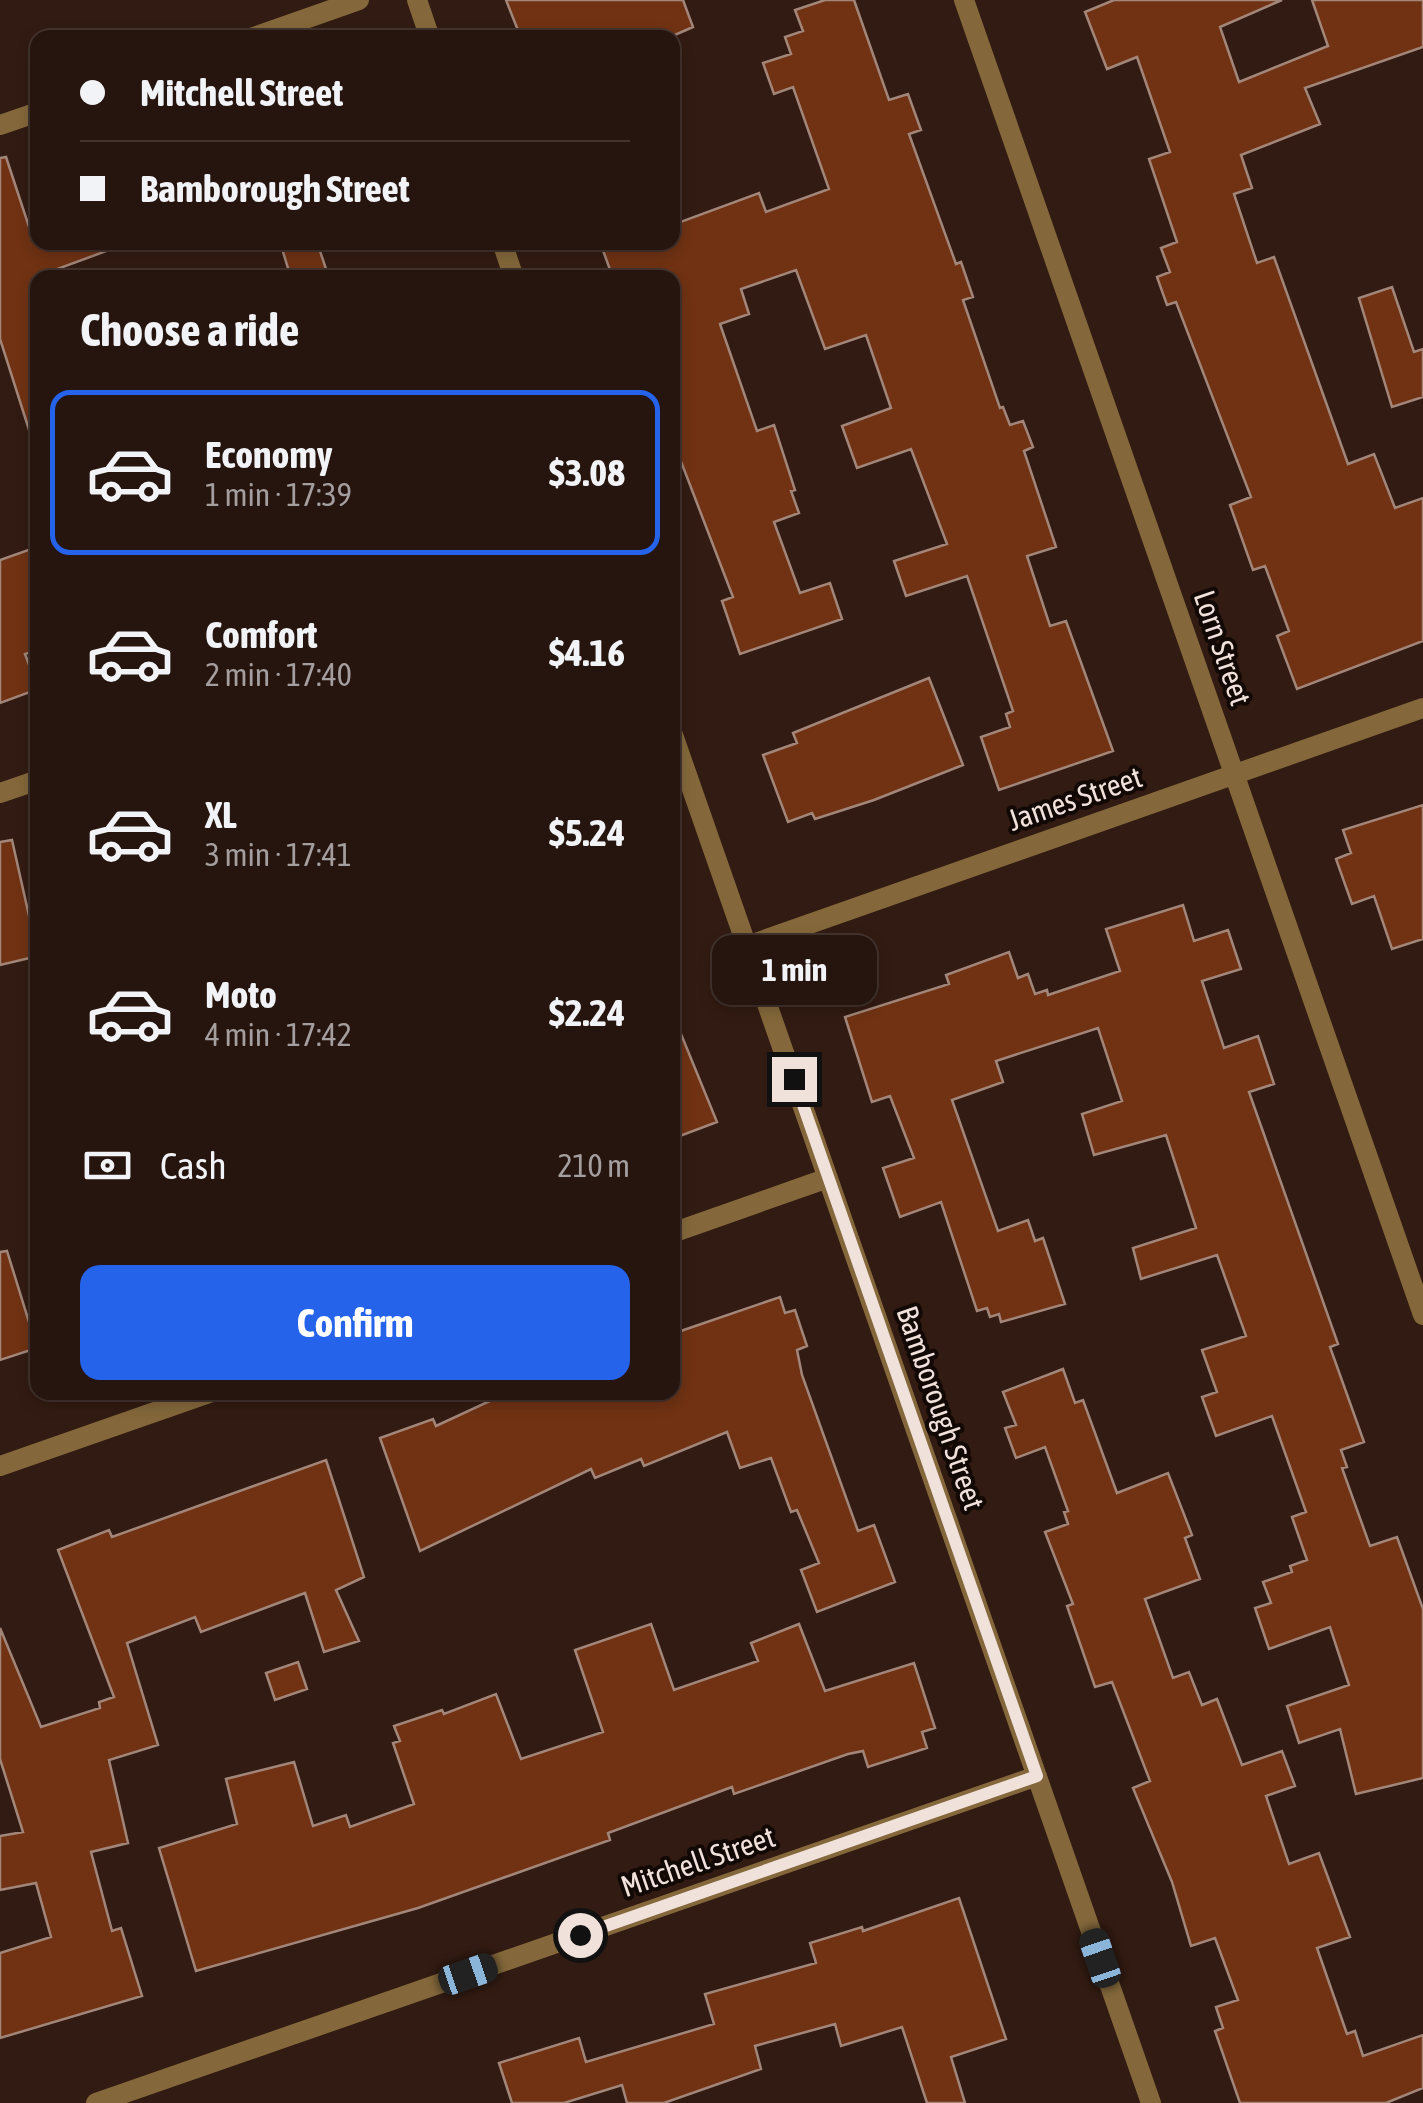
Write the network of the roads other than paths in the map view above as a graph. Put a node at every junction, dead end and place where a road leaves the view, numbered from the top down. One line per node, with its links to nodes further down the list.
1 (359, 0): 4 (street)
2 (417, 0): 5 (street)
3 (964, 0): 10 (street, Lorn Street)
4 (274, 30)
5 (427, 30)
6 (30, 115): 7 (street)
7 (0, 124)
8 (1423, 708): 10 (street, James Street)
9 (680, 755): 13 (street, Bamborough Street)
10 (1234, 774): 13 (street, James Street); 16 (street, Lorn Street)
11 (30, 783): 12 (street)
12 (0, 793)
13 (747, 946): 14 (street, Bamborough Street)
14 (828, 1178): 15 (street); 19 (street, Bamborough Street)
15 (680, 1230)
16 (1423, 1315)
17 (189, 1400): 18 (street)
18 (0, 1466)
19 (1037, 1776): 20 (street, Mitchell Street); 21 (street, Bamborough Street)
20 (96, 2103)
21 (1151, 2103)

